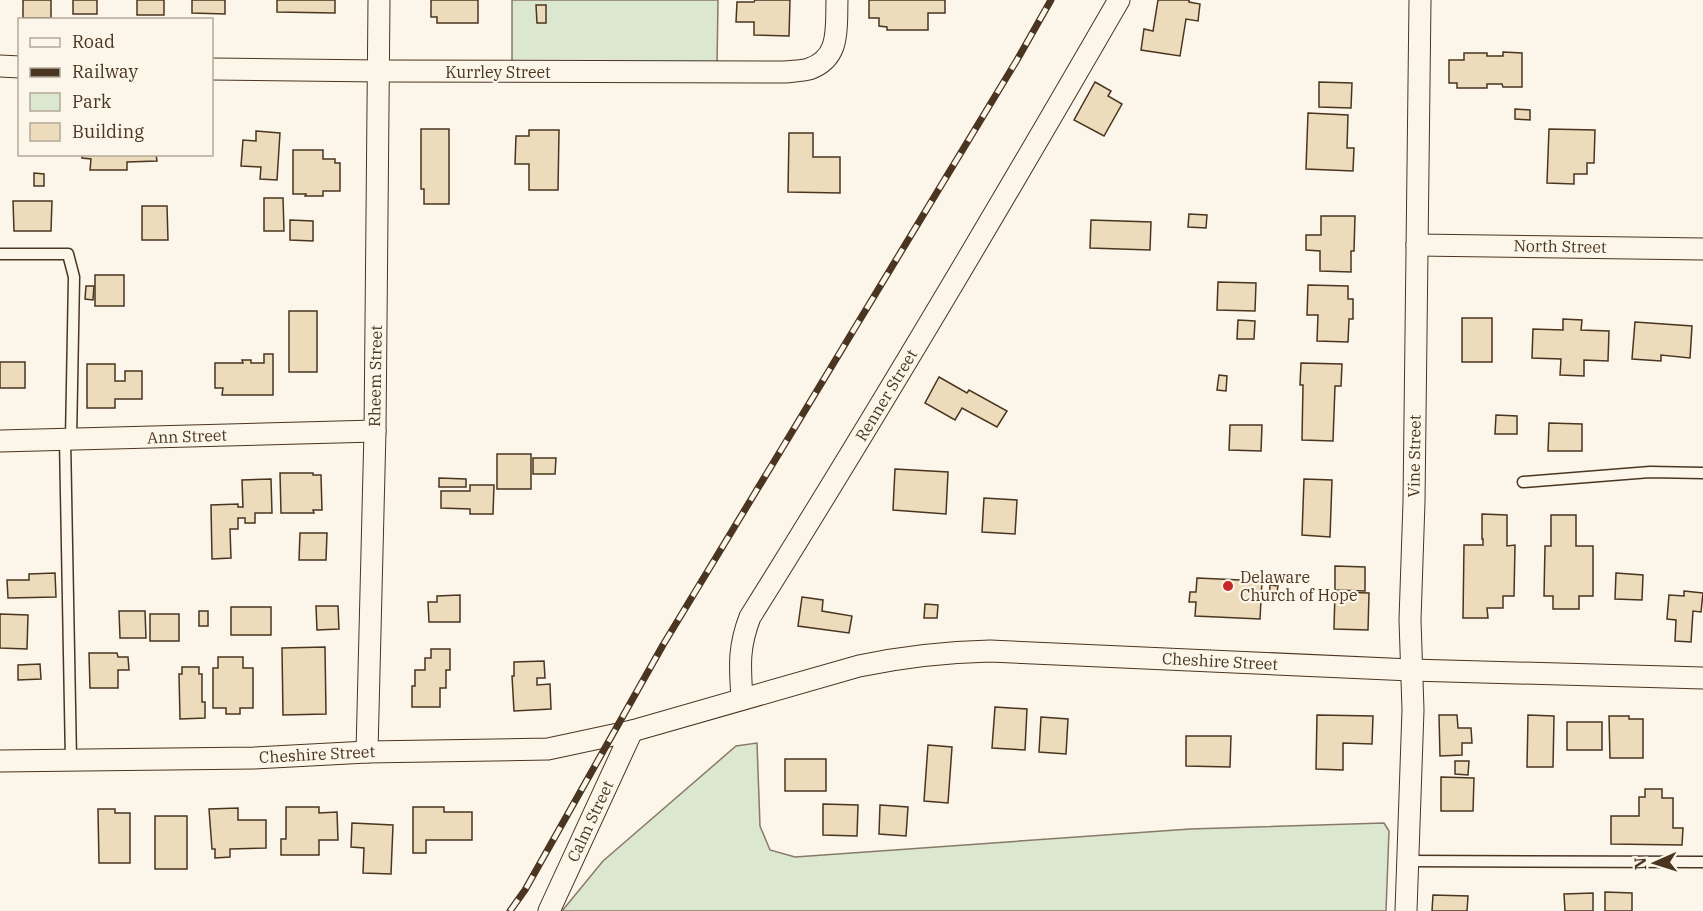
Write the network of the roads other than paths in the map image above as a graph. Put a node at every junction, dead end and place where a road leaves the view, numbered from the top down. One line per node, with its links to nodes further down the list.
1 (379, 0): 8 (street, Rheem Street)
2 (837, 0): 8 (street, Kurrley Street)
3 (1119, 0): 19 (street, Renner Street)
4 (1420, 0): 9 (street, Vine Street)
5 (0, 66): 6 (street)
6 (18, 67)
7 (213, 69): 8 (street, Kurrley Street)
8 (379, 71): 12 (street, Rheem Street)
9 (1417, 245): 10 (street, North Street); 17 (street, Vine Street)
10 (1703, 249)
11 (0, 254): 13 (lane)
12 (375, 431): 13 (street, Ann Street); 21 (street, Rheem Street)
13 (68, 439): 14 (street, Ann Street); 22 (lane)
14 (0, 441)
15 (1703, 474): 16 (lane)
16 (1523, 482)
17 (1411, 670): 18 (street, Cheshire Street); 19 (street, Cheshire Street); 24 (street, Vine Street)
18 (1703, 678)
19 (742, 699): 20 (street)
20 (632, 730): 21 (street, Cheshire Street); 26 (street, Calm Street)
21 (367, 752): 22 (street, Cheshire Street)
22 (71, 760): 23 (street, Cheshire Street)
23 (0, 761)
24 (1407, 861): 25 (lane); 27 (street, Vine Street)
25 (1703, 862)
26 (549, 911)
27 (1406, 911)

